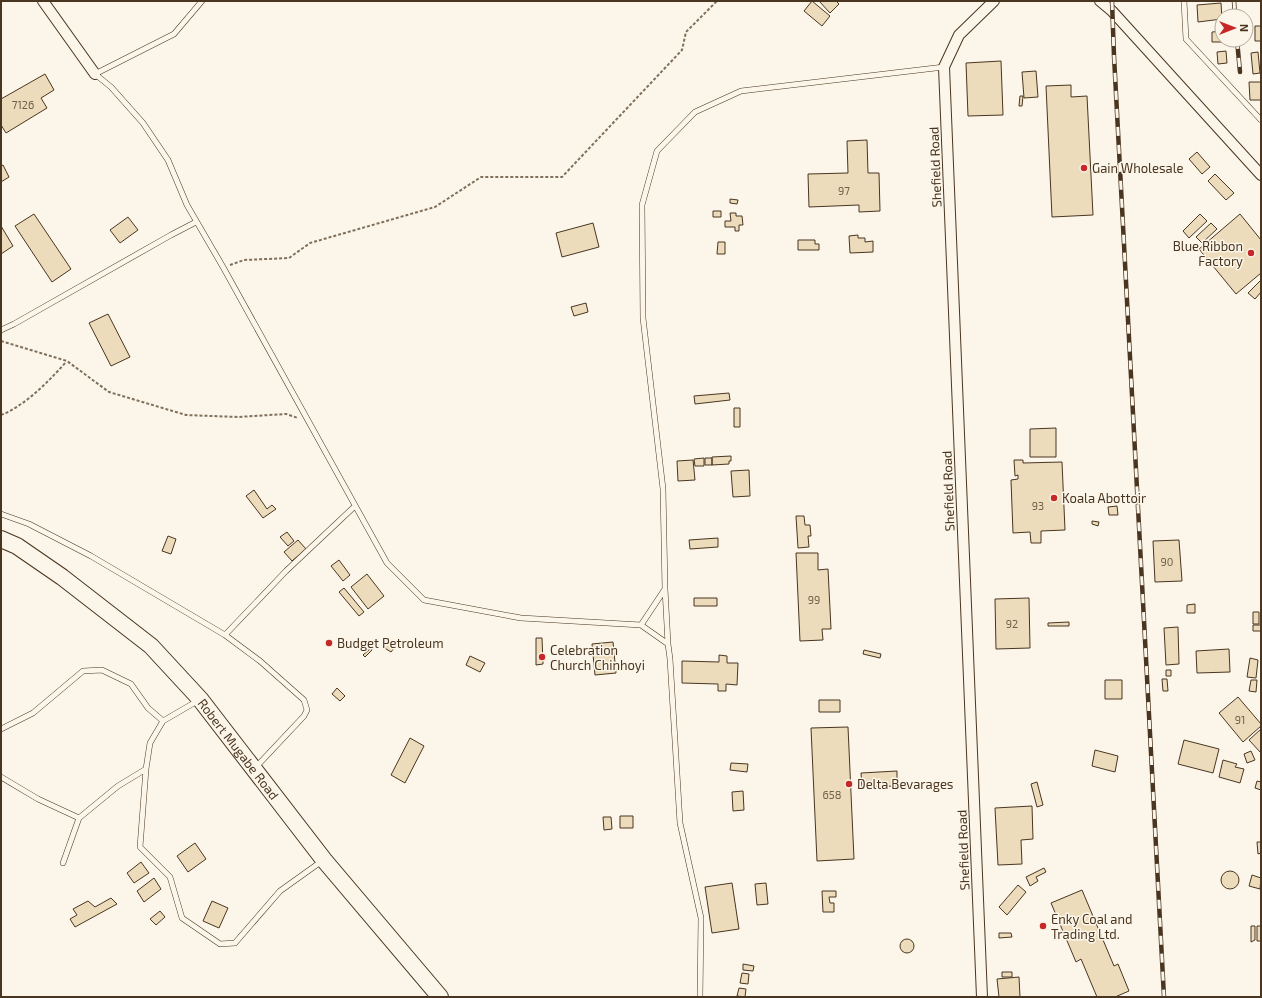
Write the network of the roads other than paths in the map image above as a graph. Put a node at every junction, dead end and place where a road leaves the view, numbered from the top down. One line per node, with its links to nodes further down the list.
1 (43, 1): 7 (street)
2 (202, 1): 7 (lane)
3 (994, 1): 6 (street, Shefield Road)
4 (1100, 1): 9 (street)
5 (1184, 1): 8 (lane)
6 (944, 67): 15 (lane); 30 (street, Shefield Road)
7 (95, 74): 10 (lane)
8 (1261, 120)
9 (1261, 175)
10 (196, 222): 11 (lane); 12 (lane)
11 (1, 330)
12 (356, 506): 16 (lane); 17 (lane)
13 (1, 514): 17 (lane)
14 (1, 538): 19 (main road, Robert Mugabe Road)
15 (665, 589): 16 (lane); 18 (lane)
16 (641, 625): 18 (lane)
17 (225, 635): 22 (lane)
18 (668, 644): 29 (lane)
19 (200, 699): 20 (lane); 22 (main road, Robert Mugabe Road)
20 (163, 721): 21 (lane); 23 (lane)
21 (1, 729)
22 (255, 768): 26 (main road, Robert Mugabe Road)
23 (146, 769): 25 (lane); 26 (lane)
24 (1, 777): 25 (lane)
25 (79, 818): 27 (lane)
26 (324, 860): 28 (main road, Robert Mugabe Road)
27 (63, 863)
28 (440, 997)
29 (700, 997)
30 (982, 997)

